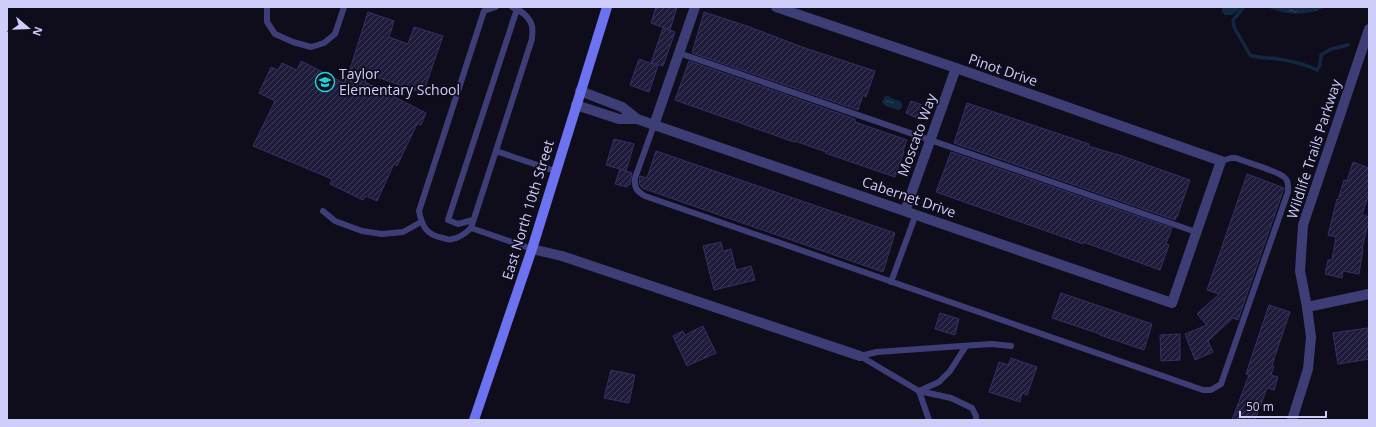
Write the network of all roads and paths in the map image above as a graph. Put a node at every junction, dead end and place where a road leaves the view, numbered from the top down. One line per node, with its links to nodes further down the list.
1 (267, 7): 2 (lane)
2 (344, 7)
3 (496, 7): 8 (lane)
4 (605, 7): 12 (main road, East North 10th Street)
5 (695, 7): 10 (street)
6 (776, 7): 11 (street, Pinot Drive)
7 (514, 8): 17 (lane); 23 (lane)
8 (485, 9): 24 (lane)
9 (1369, 29): 30 (street, Wildlife Trails Parkway)
10 (679, 53): 15 (street); 16 (lane)
11 (956, 68): 16 (street, Moscato Way); 18 (street, Pinot Drive)
12 (580, 91): 13 (main road, East North 10th Street); 14 (street, Cabernet Drive)
13 (576, 105): 14 (street, Cabernet Drive); 19 (main road, East North 10th Street)
14 (637, 119): 15 (street, Cabernet Drive)
15 (654, 125): 21 (street, Cabernet Drive); 28 (lane)
16 (930, 140): 21 (street, Moscato Way); 26 (lane)
17 (496, 151): 19 (lane); 23 (lane)
18 (1221, 161): 26 (street); 28 (lane)
19 (555, 171): 27 (main road, East North 10th Street)
20 (323, 211): 24 (lane)
21 (905, 211): 22 (street, Cabernet Drive)
22 (916, 214): 26 (street, Cabernet Drive); 28 (lane)
23 (473, 220): 25 (lane)
24 (421, 222): 25 (lane)
25 (471, 228): 27 (lane)
26 (1196, 232)
27 (532, 249): 33 (street); 35 (main road, East North 10th Street)
28 (891, 282)
29 (1369, 294): 30 (street)
30 (1307, 307): 38 (street, Wildlife Trails Parkway)
31 (966, 346): 32 (lane); 33 (lane); 34 (lane)
32 (1011, 346)
33 (860, 356): 34 (lane)
34 (919, 391): 36 (lane); 37 (lane)
35 (474, 420)
36 (929, 420)
37 (976, 420)
38 (1292, 420)

